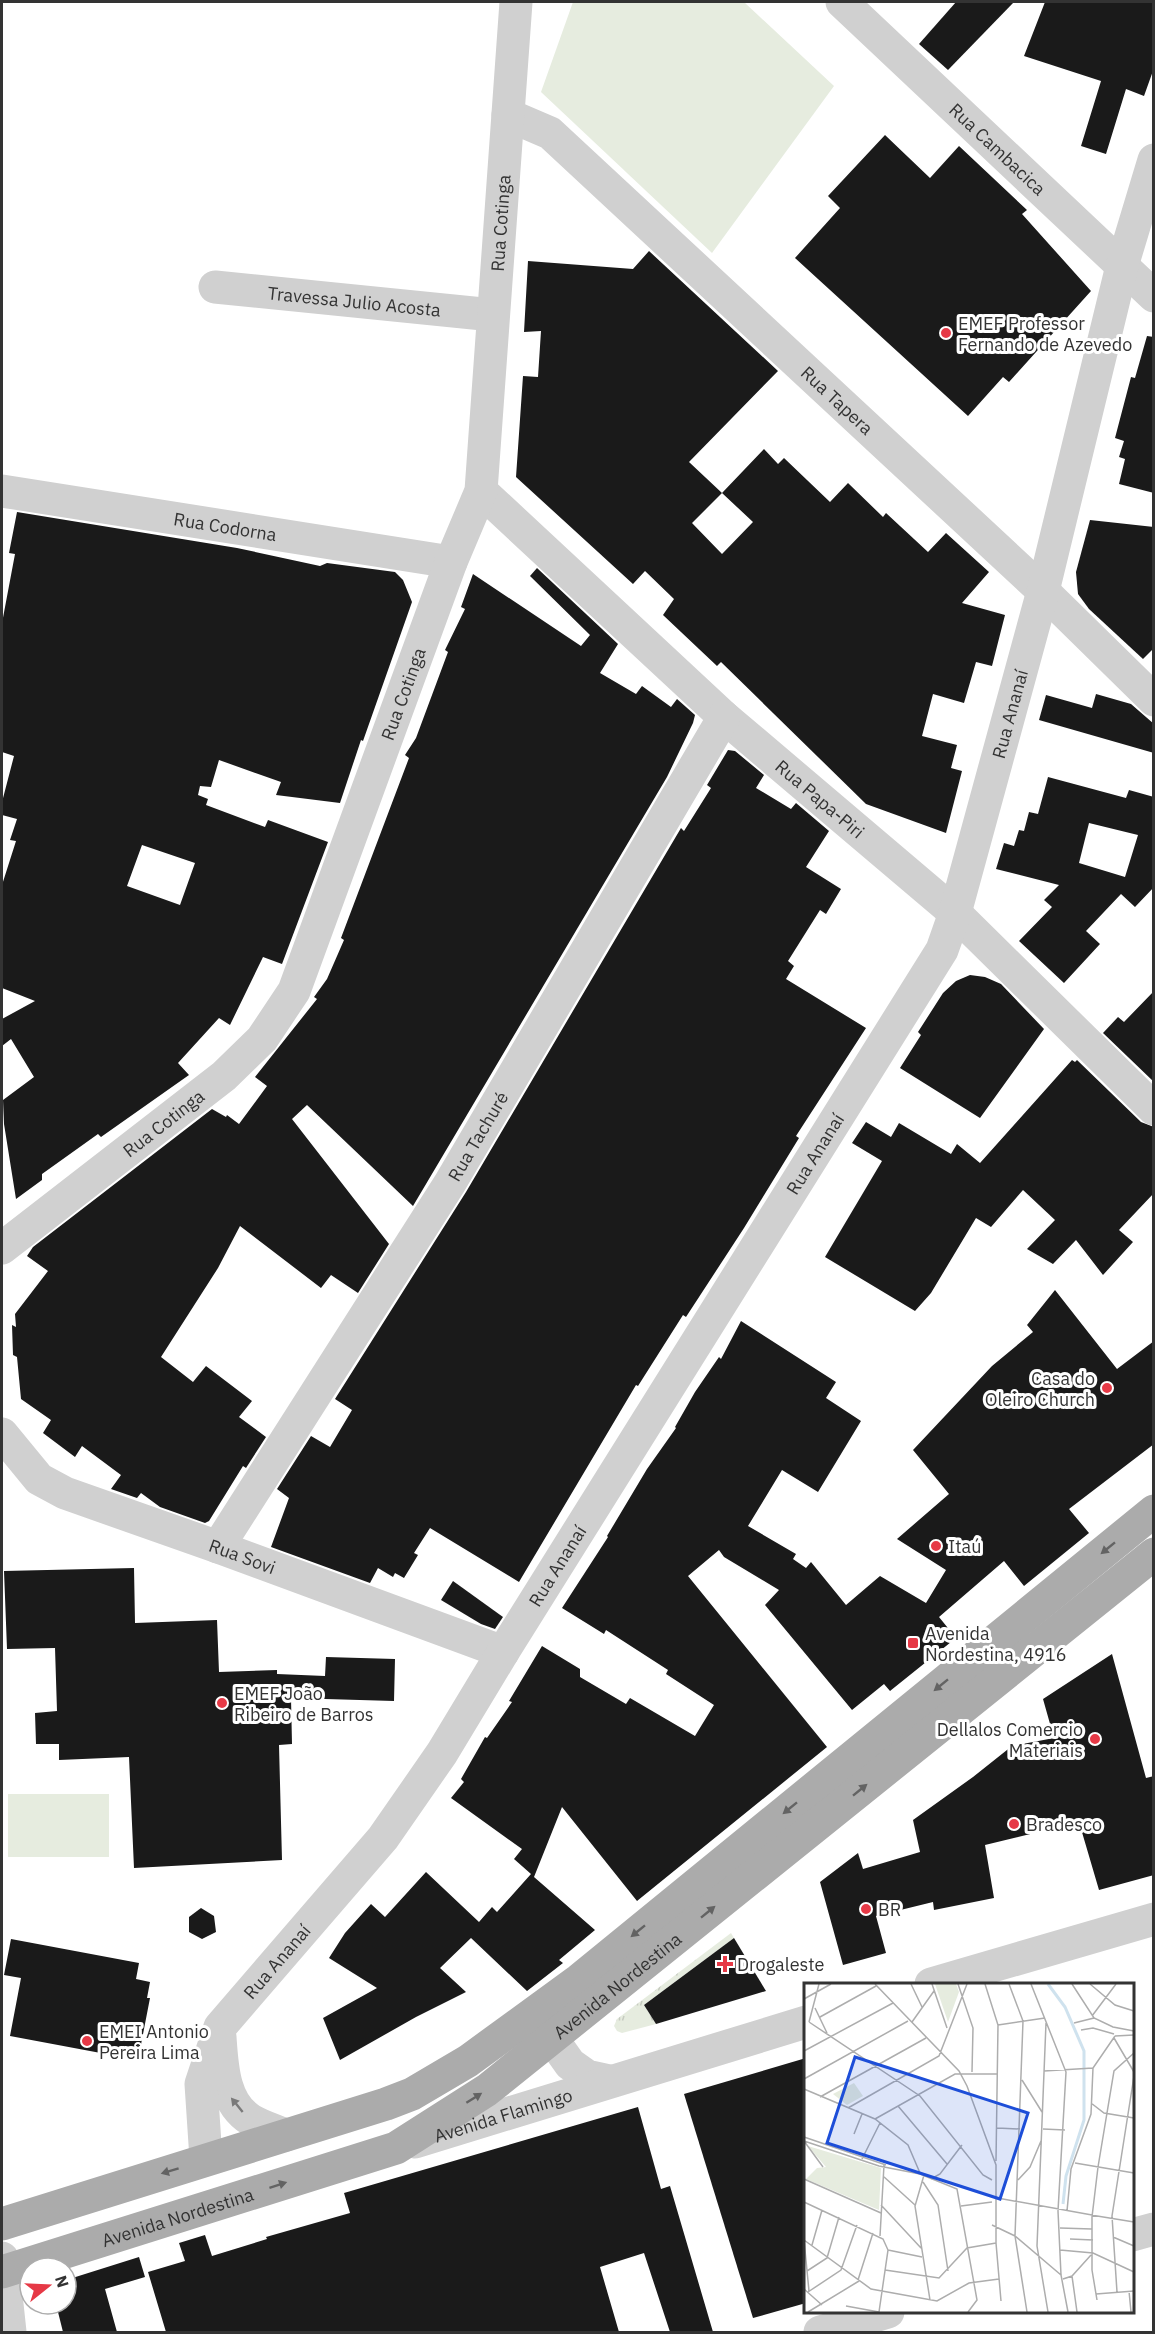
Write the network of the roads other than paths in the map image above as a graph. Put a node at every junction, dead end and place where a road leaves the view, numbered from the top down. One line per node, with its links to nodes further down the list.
1 (516, 2): 3 (street, Rua Cotinga)
2 (842, 2): 5 (street, Rua Cambacica)
3 (508, 116): 8 (street, Rua Cotinga); 12 (street, Rua Tapera)
4 (1154, 160): 5 (street, Rua Ananaí)
5 (1122, 266): 7 (street, Rua Cambacica); 12 (street, Rua Ananaí)
6 (214, 287): 8 (street, Travessa Julio Acosta)
7 (1154, 296)
8 (493, 315): 10 (street, Rua Cotinga)
9 (2, 491): 11 (street, Rua Codorna)
10 (481, 491): 11 (street, Rua Cotinga); 14 (street, Rua Papa-Piri)
11 (451, 562): 17 (street, Rua Cotinga)
12 (1043, 591): 13 (street, Rua Tapera); 15 (street, Rua Ananaí)
13 (1154, 700)
14 (724, 717): 15 (street, Rua Papa-Piri); 20 (street, Rua Tachuré)
15 (955, 913): 16 (street, Rua Papa-Piri); 22 (street, Rua Ananaí)
16 (1154, 1109)
17 (2, 1248)
18 (2, 1434): 20 (street, Rua Sovi)
19 (1154, 1511): 26 (main road, Avenida Nordestina, one-way to 26)
20 (218, 1547): 22 (street, Rua Sovi)
21 (1154, 1554): 26 (main road, Avenida Nordestina, one-way to 21)
22 (503, 1652): 27 (street, Rua Ananaí)
23 (1154, 1919): 24 (street)
24 (934, 1983)
25 (804, 2023): 28 (street, Avenida Flamingo)
26 (543, 2025): 28 (street, Avenida Flamingo); 29 (main road, Avenida Nordestina); 30 (main road, Avenida Nordestina, one-way to 26)
27 (220, 2026): 29 (street, one-way to 27); 31 (street, Rua Ananaí)
28 (610, 2081): 30 (street, Avenida Flamingo)
29 (286, 2135): 31 (main road, Avenida Nordestina)
30 (396, 2148): 35 (main road, Avenida Nordestina, one-way to 30)
31 (206, 2159): 32 (main road, Avenida Nordestina, one-way to 32)
32 (2, 2224)
33 (1154, 2229): 34 (street)
34 (1134, 2234)
35 (2, 2267): 37 (street)
36 (885, 2313): 38 (street)
37 (10, 2332)
38 (820, 2332)

